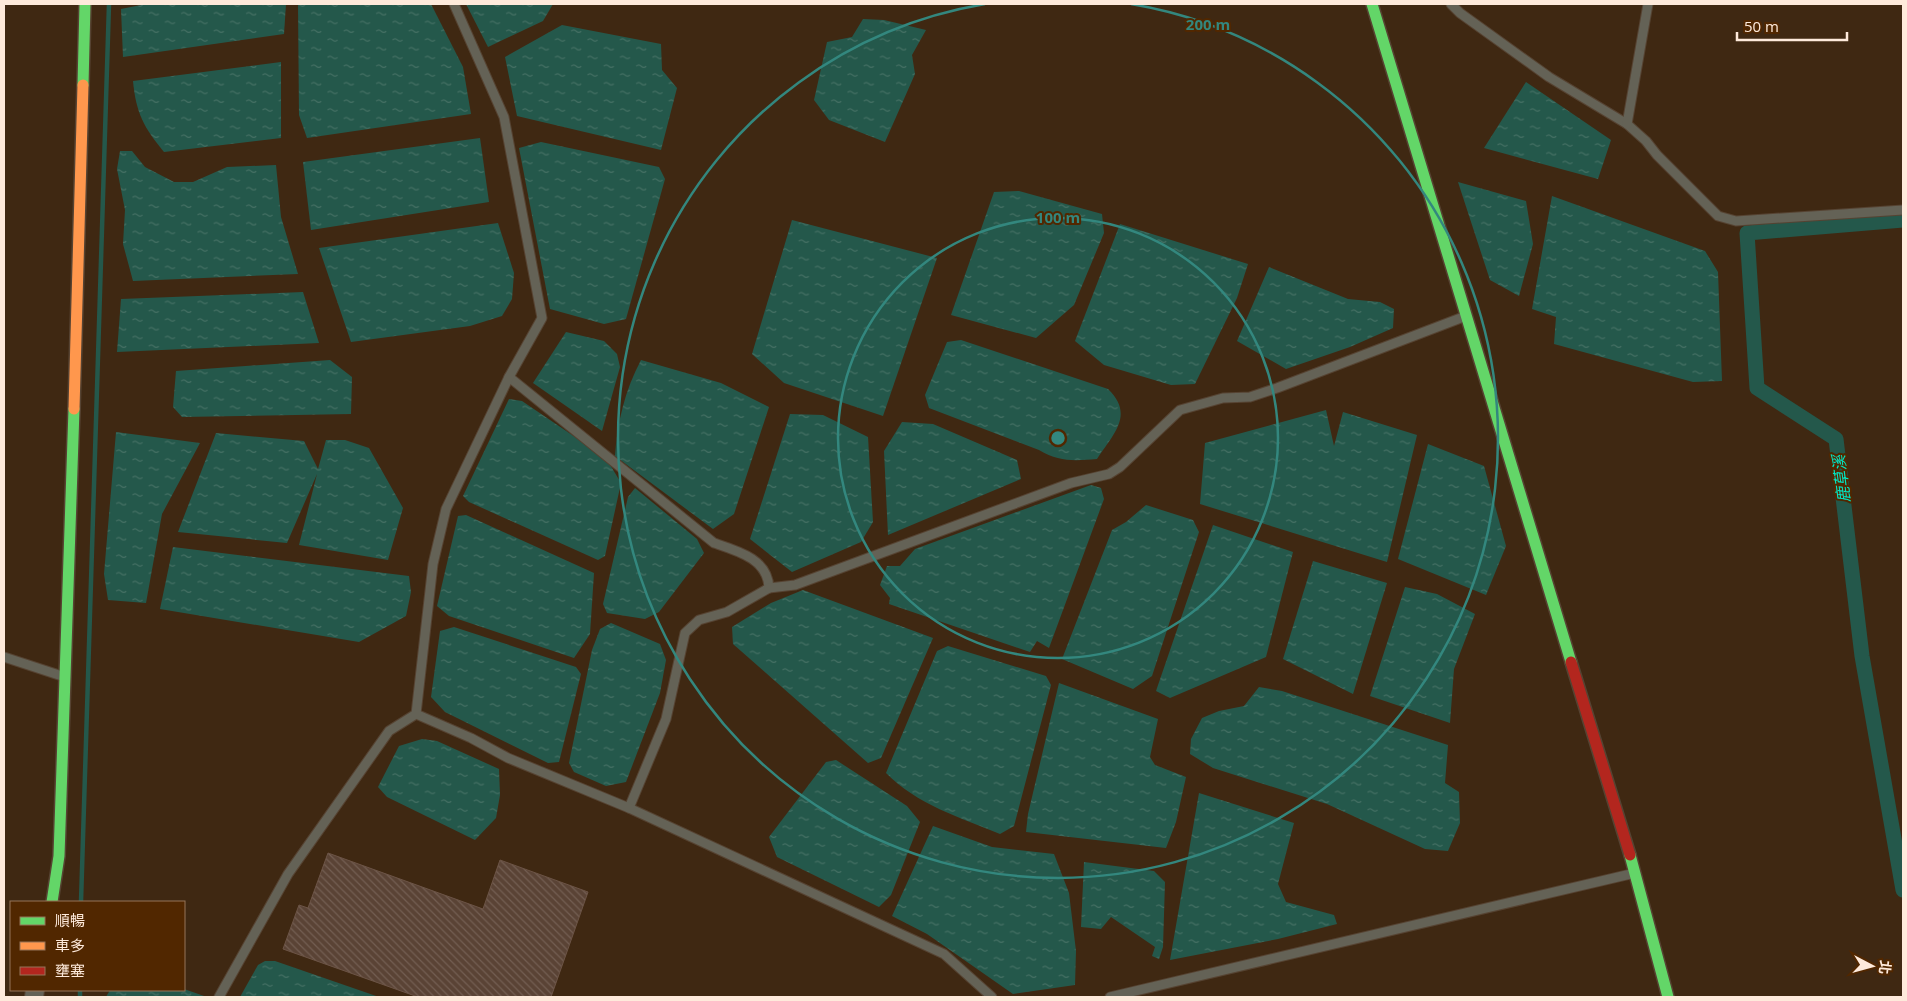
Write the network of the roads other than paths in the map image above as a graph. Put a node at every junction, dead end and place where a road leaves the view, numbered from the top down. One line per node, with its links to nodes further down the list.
1 (85, 4): 12 (street)
2 (454, 4): 9 (lane)
3 (1372, 4): 8 (street)
4 (1451, 4): 6 (lane)
5 (1648, 4): 6 (lane)
6 (1626, 124): 7 (lane)
7 (1903, 210)
8 (1468, 315): 10 (lane); 15 (street)
9 (509, 377): 10 (lane); 13 (lane)
10 (770, 588): 14 (lane)
11 (4, 657): 12 (lane)
12 (66, 677): 16 (street)
13 (416, 714): 14 (lane); 17 (lane)
14 (629, 808): 18 (lane)
15 (1635, 872): 19 (lane); 20 (street)
16 (52, 901)
17 (219, 997)
18 (992, 997)
19 (1110, 997)
20 (1668, 997)

